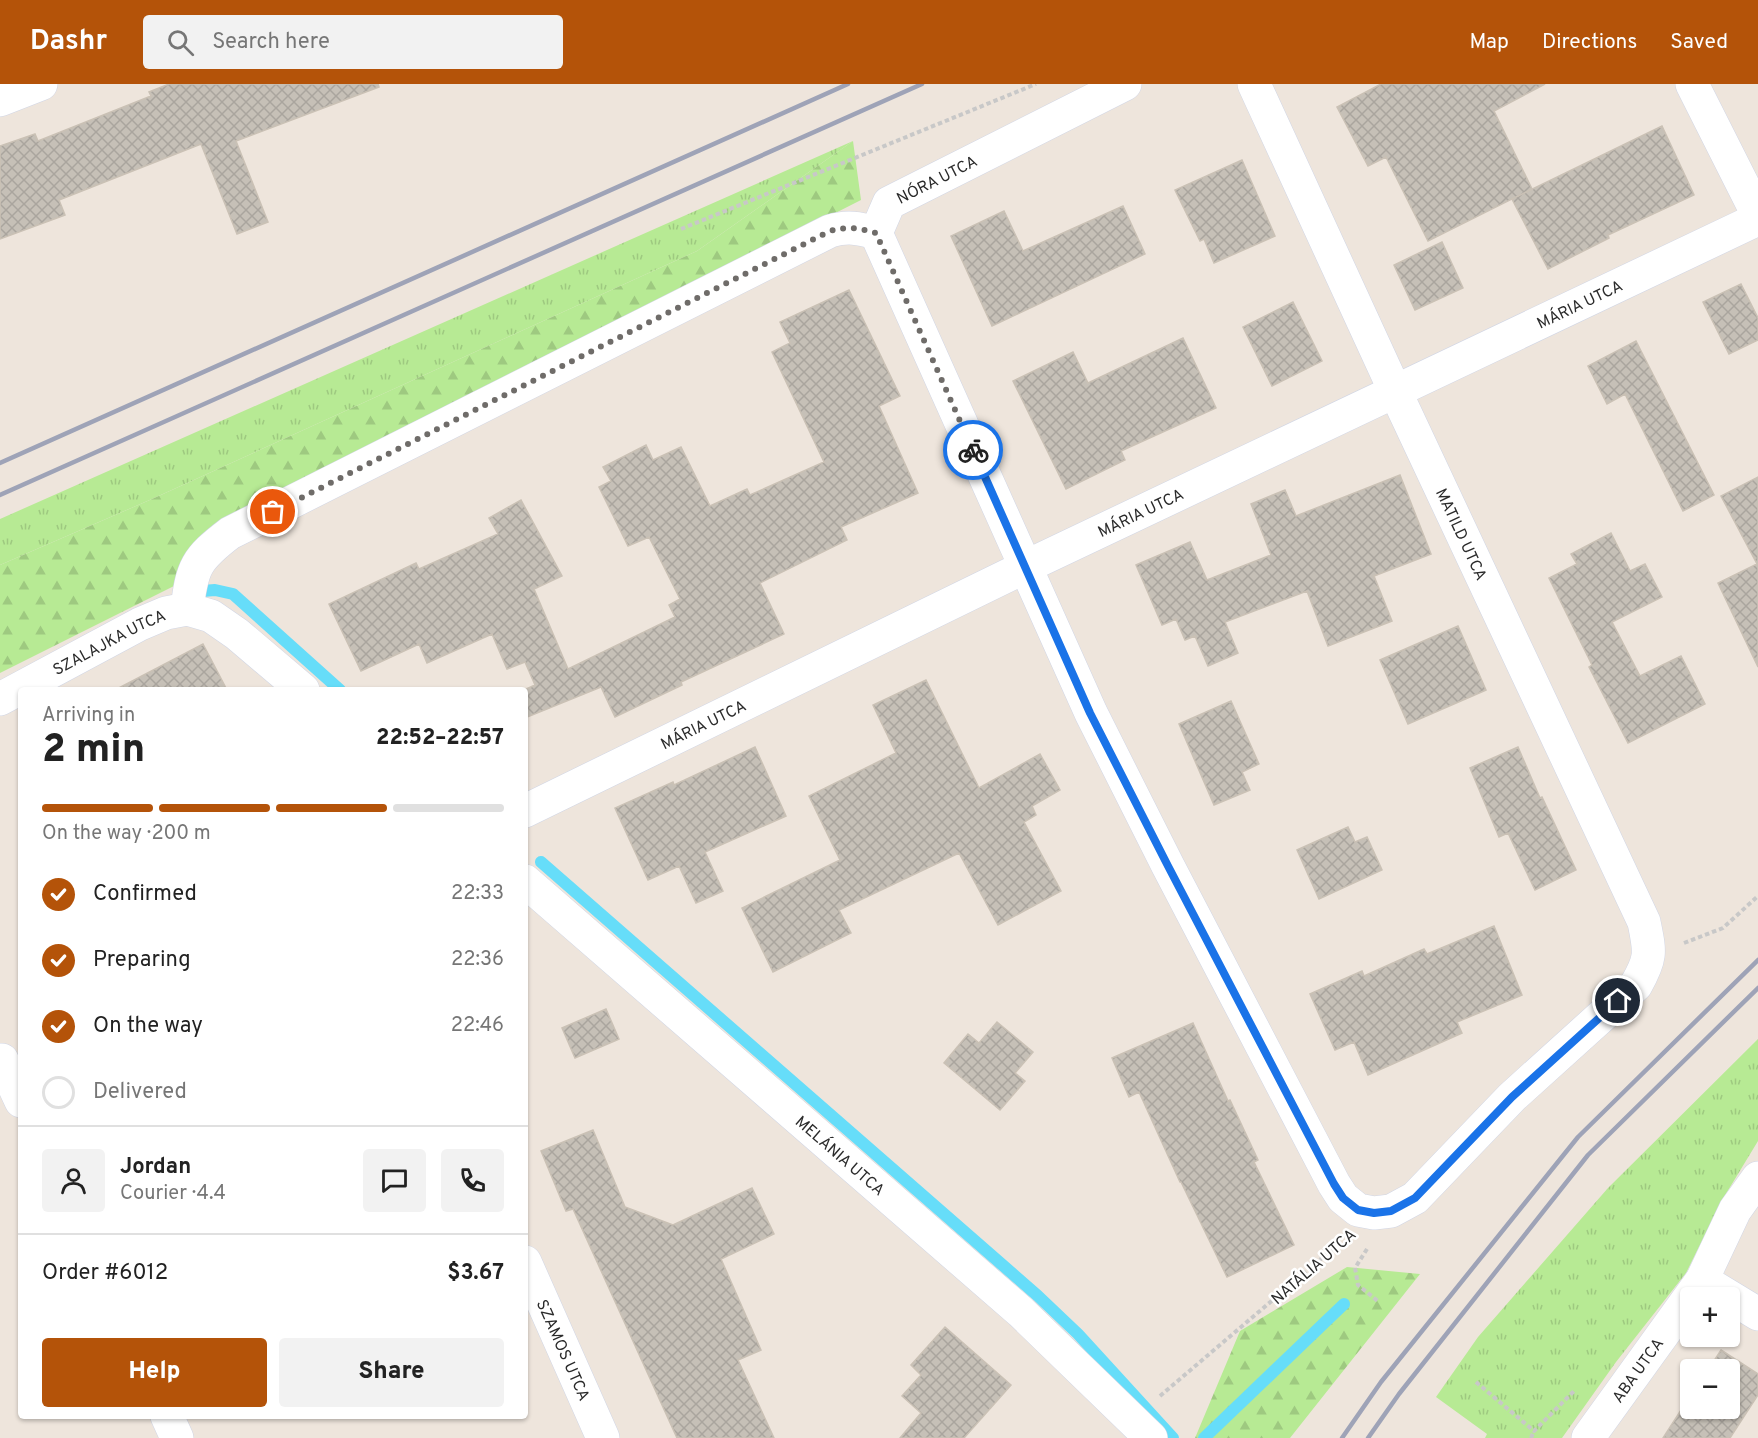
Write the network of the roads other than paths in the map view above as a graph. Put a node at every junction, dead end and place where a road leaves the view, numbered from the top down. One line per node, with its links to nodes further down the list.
1 (41, 84): 5 (street)
2 (1125, 84): 7 (street, NÓRA UTCA)
3 (1254, 84): 8 (street, MATILD UTCA)
4 (1692, 84): 6 (street)
5 (0, 100)
6 (1758, 217): 8 (street, MÁRIA UTCA)
7 (876, 233): 9 (street); 10 (street)
8 (1395, 391): 9 (street, MÁRIA UTCA); 9 (street, MATILD UTCA)
9 (1025, 567): 15 (street, MÁRIA UTCA)
10 (189, 595): 11 (street, SZALAJKA UTCA); 12 (street)
11 (22, 687)
12 (299, 687)
13 (18, 689): 14 (street, SZALAJKA UTCA)
14 (0, 699)
15 (528, 810)
16 (528, 884): 26 (street, MELÁNIA UTCA)
17 (8, 1058): 18 (street)
18 (18, 1091)
19 (1758, 1178): 21 (street, ABA UTCA)
20 (528, 1269): 25 (street, SZAMOS UTCA)
21 (1702, 1280): 22 (street); 27 (street, ABA UTCA)
22 (1758, 1314)
23 (168, 1419): 24 (street)
24 (177, 1438)
25 (603, 1438)
26 (1151, 1438)
27 (1588, 1438)

